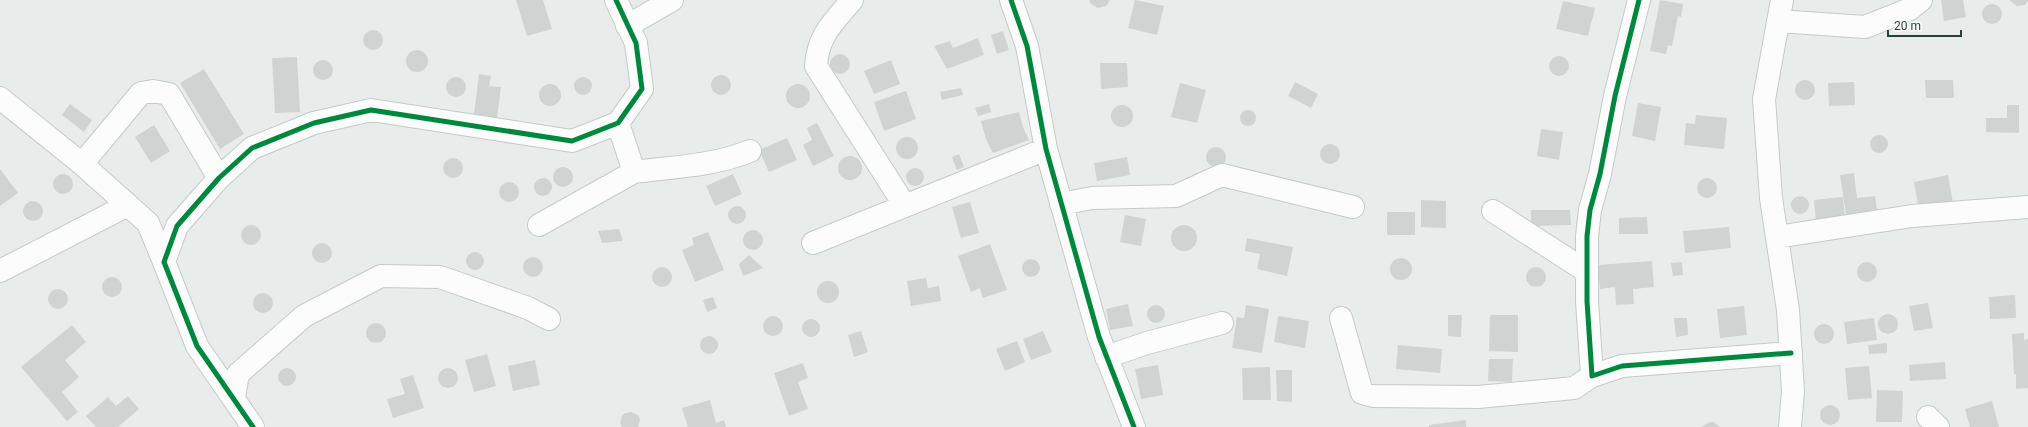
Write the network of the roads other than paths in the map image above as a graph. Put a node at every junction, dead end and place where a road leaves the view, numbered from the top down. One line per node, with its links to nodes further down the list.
1 (616, 0): 8 (street)
2 (672, 0): 8 (street)
3 (852, 0): 18 (street)
4 (1011, 0): 11 (street)
5 (1639, 0): 27 (street)
6 (1921, 0): 7 (street)
7 (1780, 10): 23 (street)
8 (627, 26): 10 (street)
9 (0, 98): 13 (street)
10 (618, 123): 14 (street); 15 (street)
11 (1046, 148): 16 (street); 18 (street)
12 (750, 151): 14 (street)
13 (82, 164): 15 (street); 17 (street)
14 (634, 172): 22 (street)
15 (219, 178): 25 (street)
16 (1061, 204): 19 (street); 32 (street)
17 (128, 205): 25 (street); 26 (street)
18 (905, 206): 24 (street)
19 (1352, 207)
20 (2028, 207): 23 (street)
21 (1493, 211): 27 (street)
22 (539, 225)
23 (1777, 237): 31 (street)
24 (813, 243)
25 (164, 262): 34 (street)
26 (0, 271)
27 (1586, 271): 33 (street)
28 (1340, 318): 33 (street)
29 (548, 319): 34 (street)
30 (1222, 323): 32 (street)
31 (1791, 353): 33 (street); 37 (street)
32 (1106, 357): 36 (street)
33 (1592, 376)
34 (234, 397): 35 (street)
35 (253, 427)
36 (1134, 427)
37 (1790, 427)

